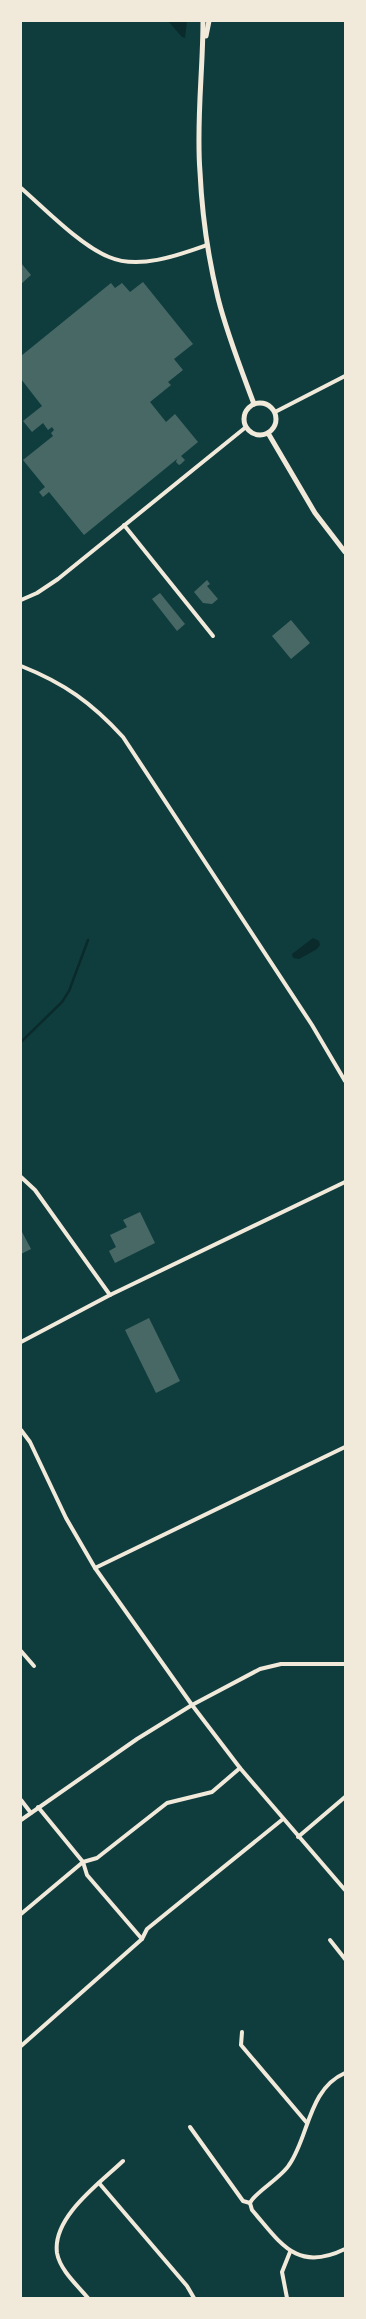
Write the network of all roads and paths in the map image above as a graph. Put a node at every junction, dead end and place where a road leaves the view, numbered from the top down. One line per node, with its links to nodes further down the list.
1 (203, 21): 3 (street)
2 (209, 21): 3 (street)
3 (203, 49): 5 (street)
4 (21, 188): 5 (street)
5 (207, 245): 7 (street)
6 (345, 376): 8 (street)
7 (254, 404): 8 (street); 9 (street)
8 (275, 412): 10 (street)
9 (246, 427): 10 (street); 11 (street)
10 (268, 433): 12 (street)
11 (124, 525): 13 (street); 14 (street)
12 (345, 552)
13 (21, 600)
14 (213, 636)
15 (21, 666): 16 (street)
16 (345, 1081)
17 (21, 1177): 19 (street)
18 (345, 1182): 19 (street)
19 (110, 1295): 20 (street)
20 (21, 1342)
21 (21, 1430): 23 (street)
22 (345, 1447): 23 (street)
23 (95, 1568): 27 (street)
24 (21, 1651): 26 (street)
25 (345, 1664): 27 (street)
26 (34, 1666)
27 (192, 1705): 28 (street); 31 (street)
28 (240, 1768): 33 (street); 36 (street)
29 (345, 1797): 35 (street)
30 (21, 1800): 32 (street)
31 (38, 1808): 32 (street); 36 (street)
32 (31, 1812): 34 (street)
33 (283, 1819): 35 (street); 39 (street)
34 (21, 1820)
35 (298, 1838): 37 (street)
36 (82, 1862): 38 (street); 39 (street)
37 (345, 1890)
38 (21, 1914)
39 (142, 1939): 43 (street)
40 (330, 1940): 41 (street)
41 (345, 1959)
42 (242, 2032): 45 (street)
43 (21, 2046)
44 (345, 2073): 45 (street)
45 (307, 2124): 49 (street)
46 (190, 2127): 49 (street)
47 (123, 2160): 48 (street)
48 (99, 2183): 52 (street); 53 (street)
49 (250, 2203): 51 (street)
50 (345, 2249): 51 (street)
51 (290, 2252): 54 (street)
52 (88, 2298)
53 (194, 2298)
54 (287, 2298)

